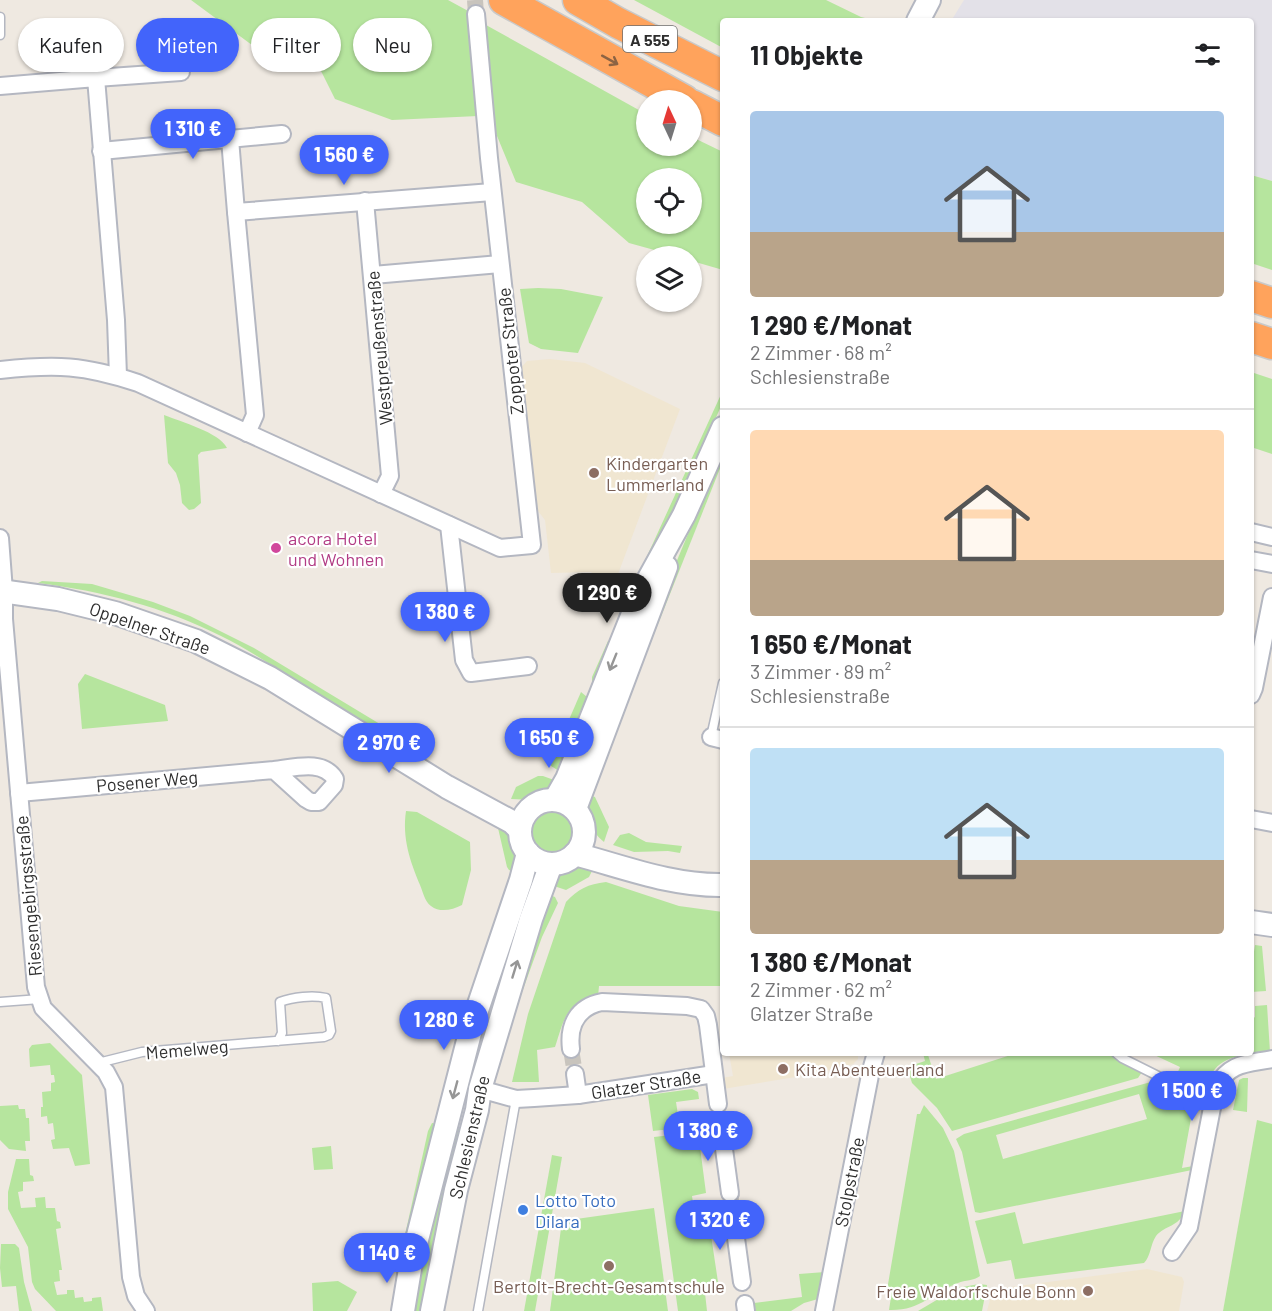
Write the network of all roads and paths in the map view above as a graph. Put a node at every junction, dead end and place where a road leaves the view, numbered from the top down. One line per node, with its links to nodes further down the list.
1 (504, 0): 12 (highway, A 555, one-way to 12)
2 (579, 0): 9 (highway, A 555)
3 (930, 0): 6 (street)
4 (476, 14): 18 (street, Zoppoter Straße)
5 (0, 17): 7 (lane)
6 (920, 18)
7 (0, 35)
8 (182, 72): 10 (street)
9 (720, 74)
10 (96, 78): 11 (street); 17 (street)
11 (0, 86)
12 (666, 90)
13 (702, 110): 14 (highway)
14 (720, 119)
15 (282, 134): 16 (street)
16 (230, 139): 17 (street); 20 (street)
17 (101, 151): 28 (street)
18 (492, 192): 19 (street); 21 (street, Zoppoter Straße)
19 (365, 201): 20 (street); 22 (street, Westpreußenstraße)
20 (236, 212): 29 (street)
21 (500, 264): 22 (street); 32 (street, Zoppoter Straße)
22 (373, 275): 31 (street, Westpreußenstraße)
23 (1254, 297): 24 (highway)
24 (1272, 303)
25 (1254, 338): 26 (highway)
26 (1272, 344)
27 (0, 370): 28 (street)
28 (118, 376): 29 (street)
29 (247, 433): 31 (street)
30 (720, 435): 46 (street)
31 (381, 494): 32 (street)
32 (449, 525): 40 (street)
33 (1254, 533): 34 (street)
34 (1272, 537)
35 (0, 538): 38 (street, Riesengebirgsstraße)
36 (1254, 561): 37 (street)
37 (1272, 564)
38 (2, 591): 45 (street, Riesengebirgsstraße); 47 (street, Oppelner Straße)
39 (1272, 597): 41 (street)
40 (528, 666)
41 (1254, 688)
42 (720, 710): 43 (lane)
43 (717, 738)
44 (274, 770): 45 (street, Posener Weg)
45 (19, 793): 56 (street, Riesengebirgsstraße)
46 (565, 805): 47 (street); 50 (street)
47 (524, 820): 51 (street)
48 (1254, 820): 49 (street)
49 (1272, 823)
50 (580, 845): 52 (street); 53 (street)
51 (528, 853): 52 (street); 77 (street, Schlesienstraße, one-way to 77)
52 (551, 864): 67 (street, Schlesienstraße, one-way to 52)
53 (720, 883)
54 (1254, 922): 55 (street)
55 (1272, 925)
56 (40, 999): 57 (lane); 63 (street, Riesengebirgsstraße)
57 (0, 1002)
58 (278, 1041): 58 (lane, Memelweg); 63 (lane, Memelweg)
59 (571, 1049): 65 (street, Glatzer Straße)
60 (875, 1056): 80 (street, Stolpstraße)
61 (1120, 1056): 66 (lane)
62 (1272, 1059): 74 (street)
63 (98, 1063): 76 (street, Riesengebirgsstraße)
64 (575, 1074): 68 (street, Glatzer Straße)
65 (714, 1074): 68 (street, Glatzer Straße); 70 (street, Glatzer Straße)
66 (1174, 1084)
67 (480, 1089): 69 (street, Glatzer Straße); 78 (street, Schlesienstraße)
68 (578, 1095): 69 (street, Glatzer Straße)
69 (516, 1099): 79 (lane, Schlesienstraße)
70 (718, 1104)
71 (721, 1127): 72 (street)
72 (730, 1193)
73 (733, 1216): 75 (street)
74 (1172, 1252)
75 (742, 1282)
76 (146, 1311)
77 (403, 1311)
78 (432, 1311)
79 (478, 1311)
80 (824, 1311)

